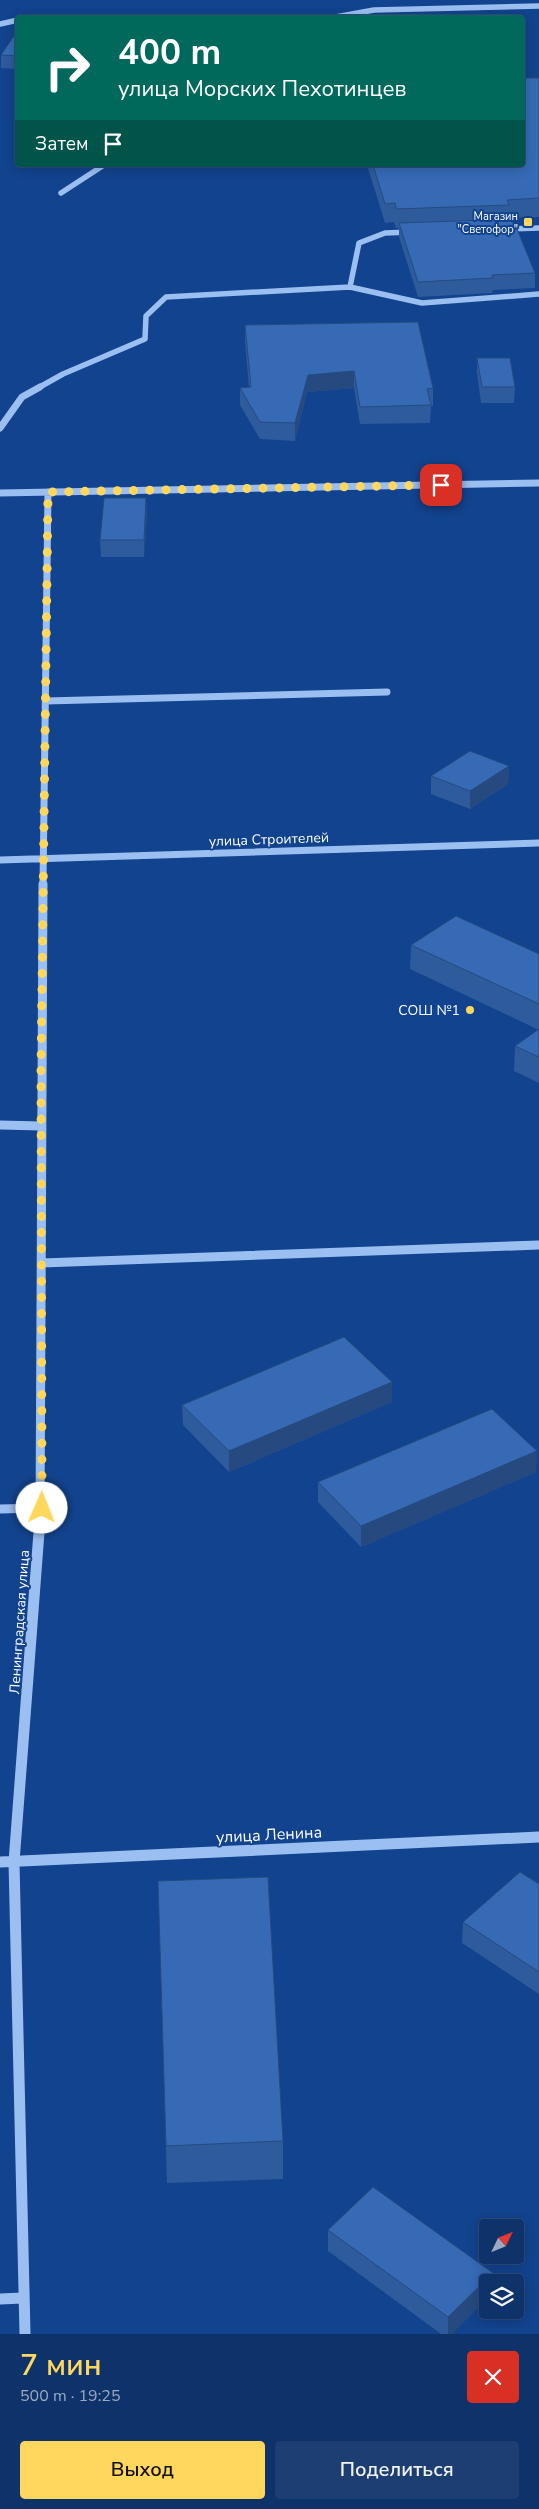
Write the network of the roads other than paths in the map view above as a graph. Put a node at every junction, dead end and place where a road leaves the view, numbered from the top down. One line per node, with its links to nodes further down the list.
1 (539, 6): 2 (street)
2 (346, 15)
3 (15, 21): 4 (street)
4 (0, 24)
5 (101, 167): 6 (street)
6 (61, 193)
7 (539, 228): 8 (street)
8 (502, 229)
9 (414, 232): 10 (street)
10 (350, 287): 11 (street); 12 (street)
11 (539, 294)
12 (0, 428)
13 (539, 483): 14 (street)
14 (48, 492): 15 (street); 17 (street, Ленинградская улица)
15 (0, 493)
16 (387, 692): 17 (street)
17 (46, 701): 19 (street, Ленинградская улица)
18 (539, 843): 19 (street, улица Строителей)
19 (44, 858): 20 (street, улица Строителей); 22 (street, Ленинградская улица)
20 (0, 860)
21 (0, 1125): 22 (street)
22 (41, 1126): 24 (street, Ленинградская улица)
23 (539, 1245): 24 (street)
24 (42, 1263): 25 (street, Ленинградская улица)
25 (42, 1508): 26 (street); 29 (street, Ленинградская улица)
26 (0, 1509)
27 (539, 1837): 29 (street, улица Ленина)
28 (0, 1862): 29 (street, улица Ленина)
29 (14, 1862): 30 (street, Ленинградская улица)
30 (23, 2298): 31 (street); 32 (street, Ленинградская улица)
31 (0, 2299)
32 (24, 2334)

